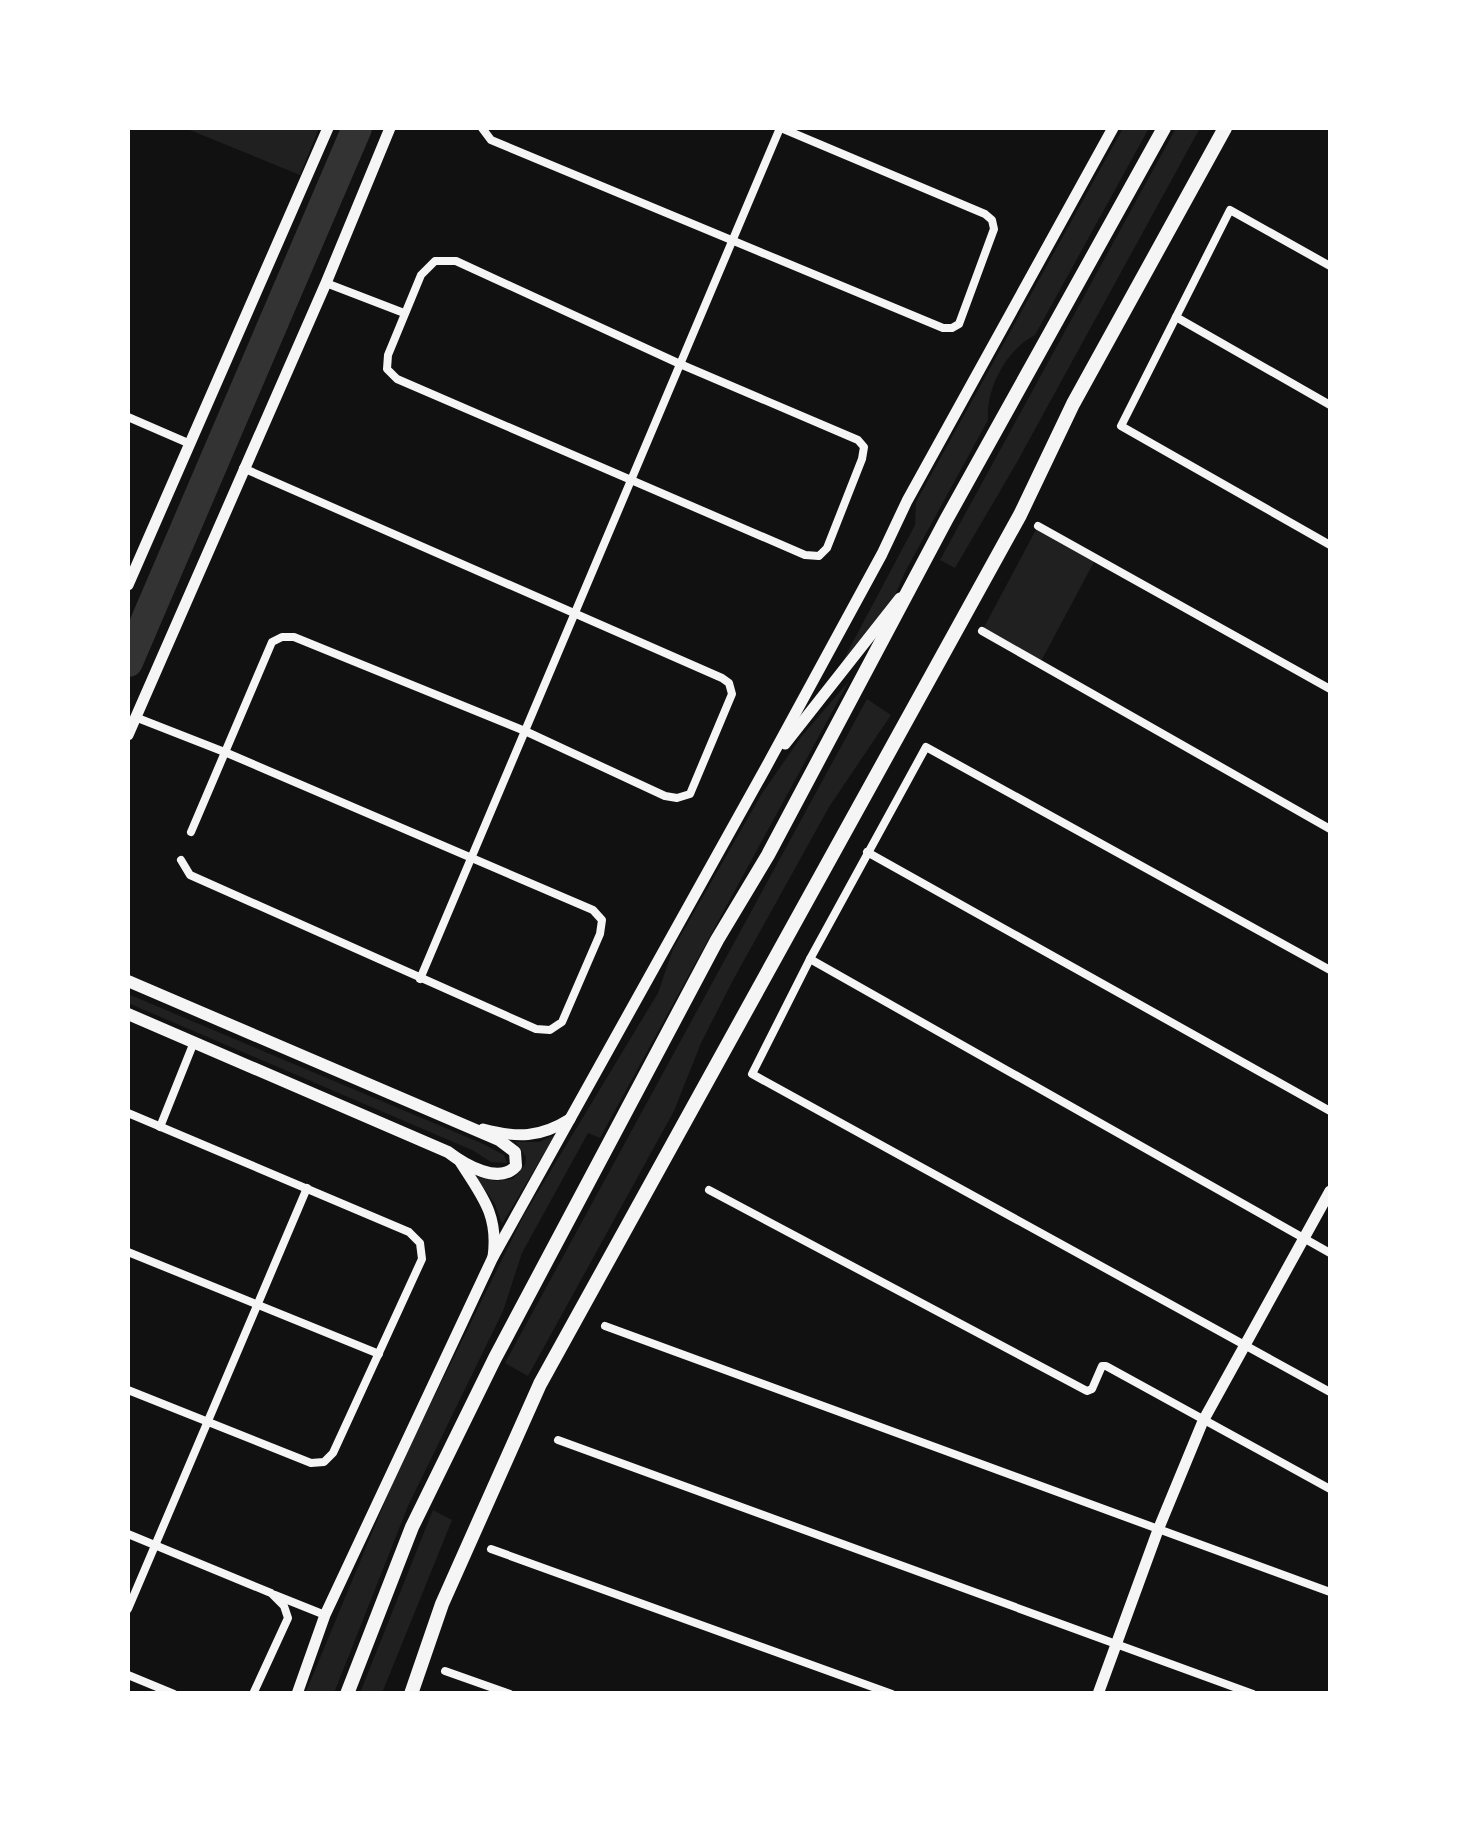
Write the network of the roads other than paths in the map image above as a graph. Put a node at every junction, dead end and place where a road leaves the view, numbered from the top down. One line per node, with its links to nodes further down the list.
1 (328, 128): 16 (main road)
2 (390, 128): 10 (main road)
3 (482, 128): 8 (street)
4 (780, 128): 8 (street); 8 (street)
5 (1112, 128): 30 (main road)
6 (1164, 128): 21 (highway)
7 (1225, 128): 80 (highway)
8 (732, 242): 13 (street)
9 (1330, 266): 12 (street)
10 (326, 283): 11 (street); 17 (main road)
11 (404, 314): 13 (street); 18 (street)
12 (1176, 317): 14 (street); 20 (street)
13 (680, 364): 18 (street); 18 (street)
14 (1330, 405)
15 (128, 417): 16 (street)
16 (188, 443): 22 (main road)
17 (244, 468): 23 (street); 26 (main road)
18 (631, 481): 23 (street)
19 (1038, 526): 25 (street)
20 (1330, 544)
21 (918, 575): 30 (main road); 79 (highway)
22 (128, 585)
23 (575, 614): 27 (street); 27 (street)
24 (982, 631): 31 (street)
25 (1330, 689)
26 (135, 717): 28 (main road); 29 (street)
27 (525, 731): 29 (street); 34 (street)
28 (128, 736)
29 (227, 753): 32 (street); 34 (street)
30 (765, 769): 44 (main road)
31 (1330, 830)
32 (191, 832)
33 (867, 852): 36 (street); 37 (street); 42 (street)
34 (470, 859): 38 (street); 38 (street)
35 (181, 860): 38 (street)
36 (810, 959): 51 (street); 57 (street)
37 (1330, 970)
38 (420, 979)
39 (128, 981): 45 (main road)
40 (128, 1014): 41 (main road)
41 (194, 1042): 46 (street); 47 (main road)
42 (1330, 1111)
43 (128, 1114): 46 (street)
44 (574, 1116): 45 (main road); 54 (main road)
45 (462, 1123): 47 (main road)
46 (160, 1127): 48 (street)
47 (459, 1160): 54 (main road)
48 (307, 1188): 55 (street); 58 (street)
49 (709, 1190): 61 (street)
50 (1330, 1191): 51 (main road)
51 (1304, 1239): 53 (street); 57 (main road)
52 (128, 1252): 55 (street)
53 (1330, 1253)
54 (493, 1258): 72 (main road)
55 (257, 1306): 58 (street); 62 (street)
56 (605, 1326): 65 (street)
57 (1247, 1346): 60 (street); 61 (main road)
58 (378, 1354): 62 (street)
59 (128, 1390): 62 (street)
60 (1330, 1392)
61 (1203, 1421): 64 (street); 65 (main road)
62 (207, 1422): 67 (street)
63 (558, 1440): 73 (street)
64 (1330, 1489)
65 (1158, 1530): 69 (street); 73 (main road)
66 (128, 1534): 67 (street)
67 (155, 1545): 70 (street); 71 (street)
68 (491, 1549): 82 (street)
69 (1330, 1592)
70 (271, 1593): 72 (street); 77 (street)
71 (128, 1610)
72 (325, 1615): 78 (main road)
73 (1116, 1646): 83 (main road); 84 (street)
74 (446, 1670): 81 (street)
75 (128, 1676): 76 (street)
76 (174, 1694)
77 (252, 1694)
78 (297, 1694)
79 (347, 1694)
80 (410, 1694)
81 (510, 1694)
82 (892, 1694)
83 (1098, 1694)
84 (1254, 1694)

